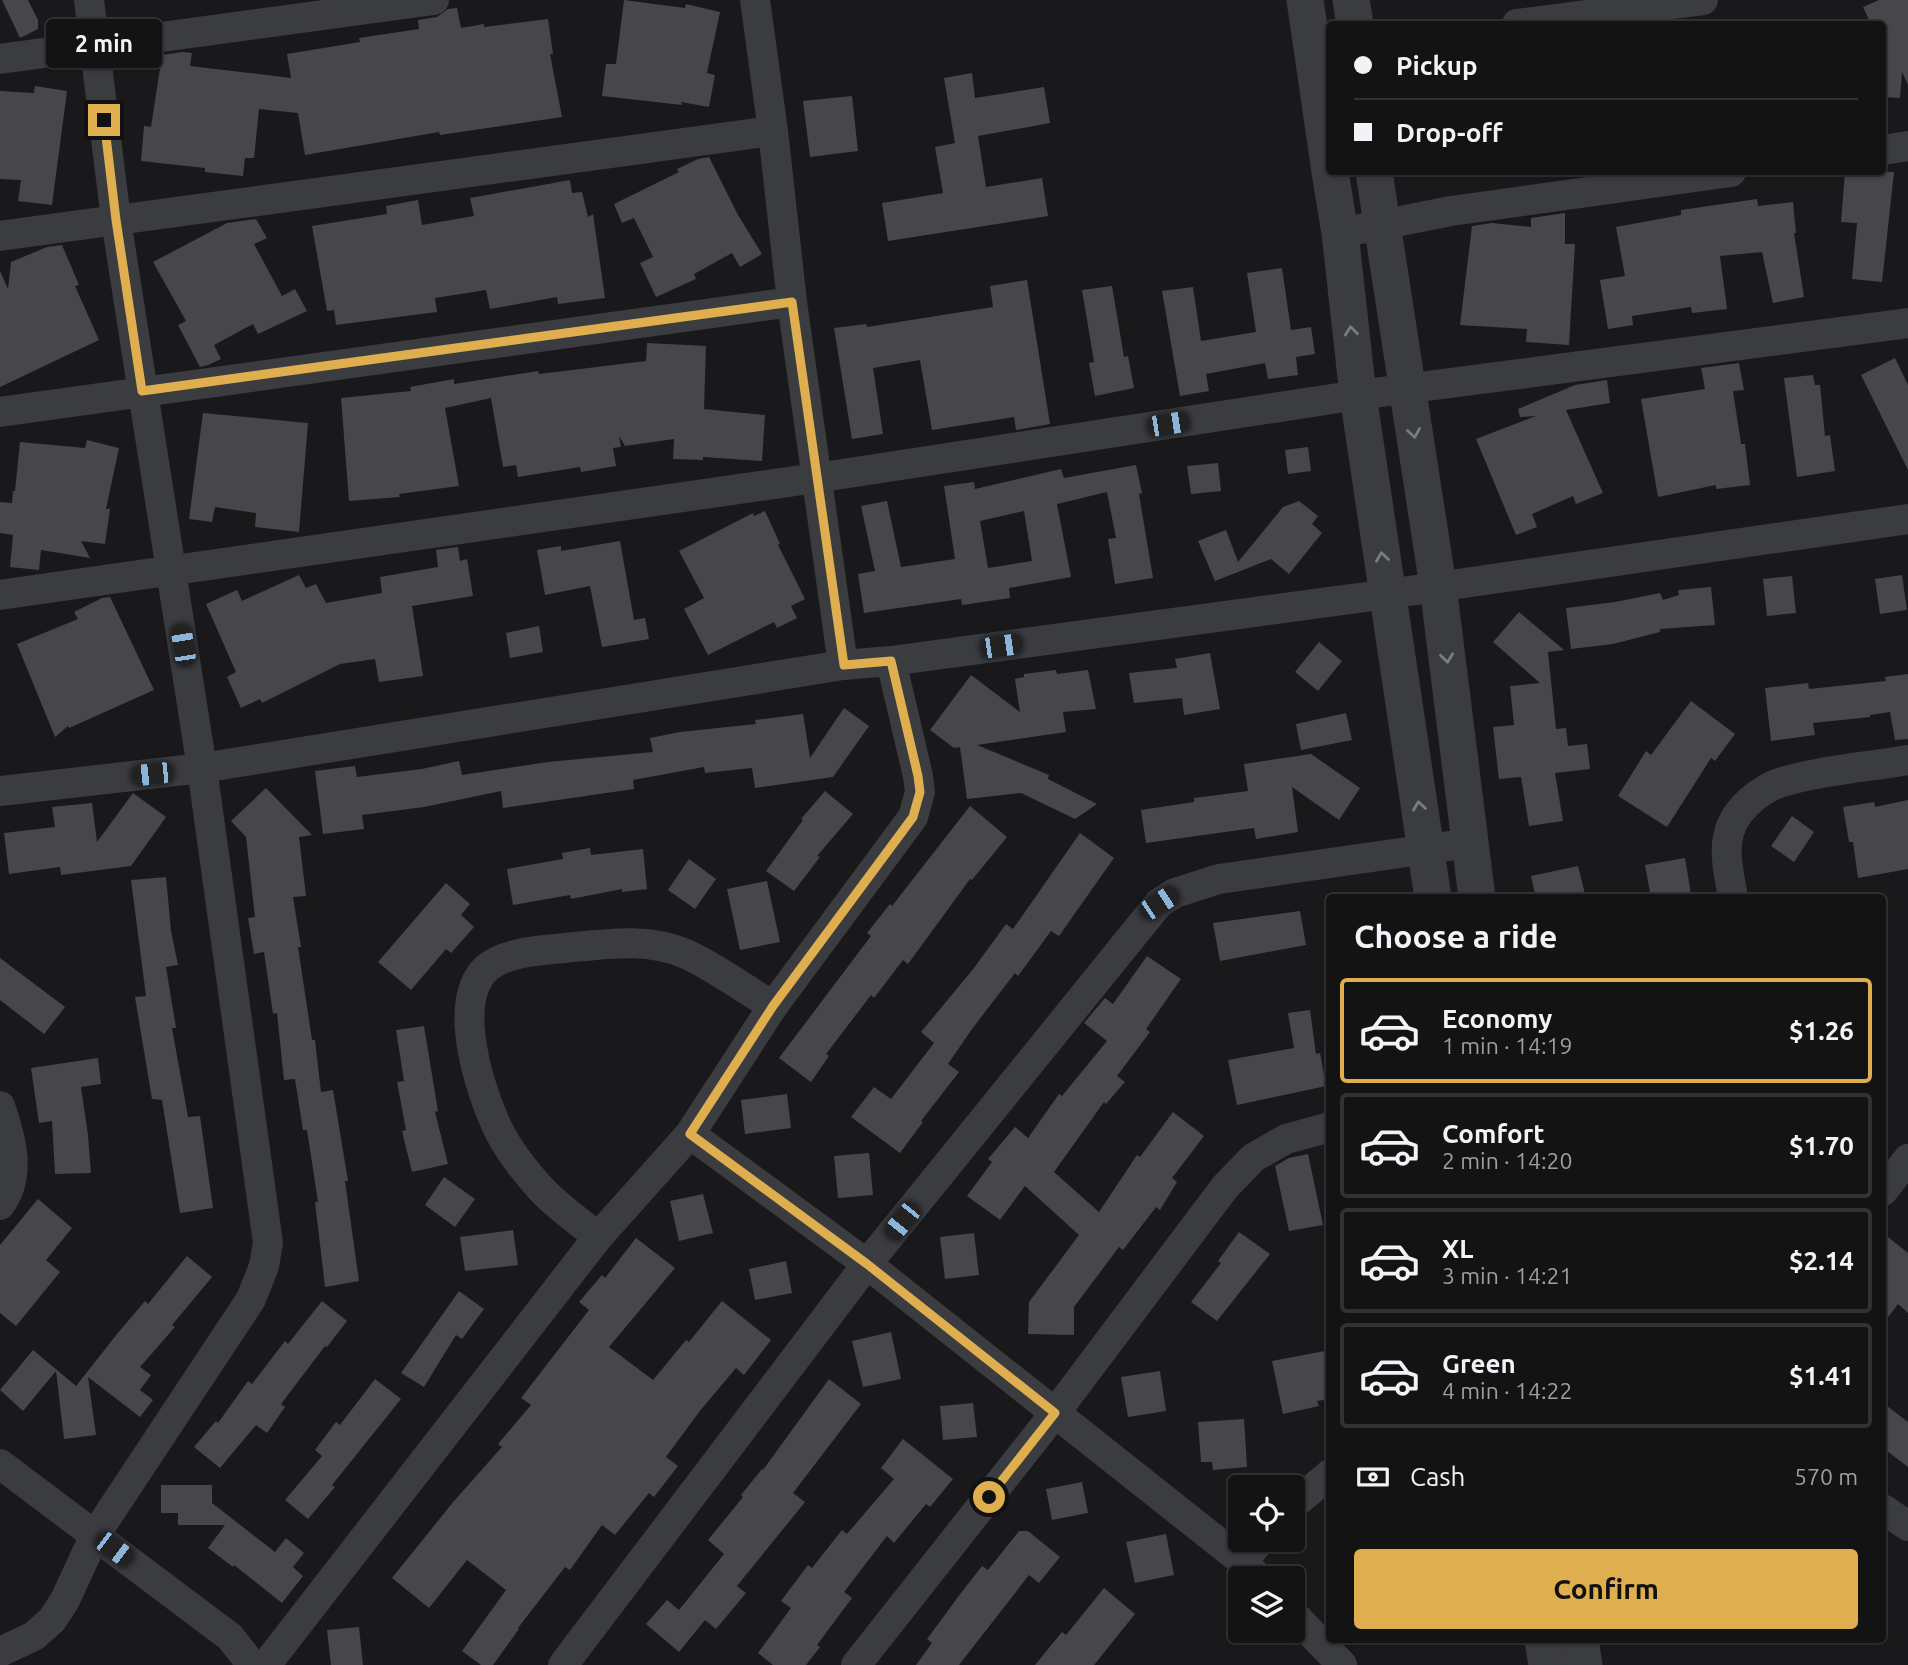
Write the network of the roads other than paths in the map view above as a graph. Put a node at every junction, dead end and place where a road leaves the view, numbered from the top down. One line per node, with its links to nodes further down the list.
1 (89, 0): 9 (street)
2 (434, 0): 9 (street)
3 (755, 0): 13 (street)
4 (1305, 0): 10 (street)
5 (1351, 0): 7 (street)
6 (1703, 0): 8 (street)
7 (1354, 21)
8 (1540, 21)
9 (96, 46): 11 (street); 19 (street)
10 (1322, 51): 12 (street)
11 (0, 60)
12 (1326, 111)
13 (773, 131): 19 (street); 23 (street)
14 (1908, 146): 15 (street)
15 (1886, 150)
16 (1331, 175): 21 (street)
17 (1374, 175): 20 (street)
18 (1709, 175): 20 (street)
19 (116, 220): 22 (street); 26 (street)
20 (1382, 224): 21 (street); 25 (street)
21 (1340, 233): 27 (street, one-way to 21)
22 (0, 236)
23 (792, 302): 26 (street); 29 (street)
24 (1908, 323): 25 (street)
25 (1407, 389): 27 (street); 32 (street, one-way to 32)
26 (142, 391): 28 (street); 31 (street)
27 (1358, 395): 29 (street); 33 (street, one-way to 27)
28 (0, 412)
29 (817, 478): 31 (street); 36 (street)
30 (1908, 519): 32 (street)
31 (172, 571): 34 (street); 38 (street)
32 (1438, 586): 33 (street); 40 (street, one-way to 40)
33 (1388, 594): 35 (street); 41 (street, one-way to 33)
34 (0, 595)
35 (891, 661): 36 (street); 45 (street)
36 (844, 665): 38 (street)
37 (1908, 760): 44 (street)
38 (202, 768): 39 (street); 60 (street)
39 (0, 791)
40 (1470, 843): 41 (street); 43 (street)
41 (1425, 847): 42 (street); 53 (street)
42 (1432, 894)
43 (1476, 894)
44 (1732, 894)
45 (773, 1006): 48 (street); 52 (street)
46 (0, 1107): 51 (street)
47 (1326, 1128): 54 (street)
48 (690, 1134): 52 (street); 53 (street)
49 (1908, 1159): 50 (street)
50 (1886, 1187)
51 (0, 1205)
52 (598, 1237): 67 (street)
53 (867, 1264): 54 (street); 68 (street)
54 (1055, 1413): 61 (street); 69 (street)
55 (0, 1464): 60 (street)
56 (1326, 1477): 57 (street)
57 (1305, 1495)
58 (1886, 1511): 59 (street)
59 (1908, 1526)
60 (95, 1535): 65 (street); 66 (street)
61 (1254, 1560)
62 (1305, 1626): 70 (street)
63 (1543, 1643): 71 (street)
64 (1580, 1643): 72 (street)
65 (0, 1652)
66 (253, 1665)
67 (266, 1665)
68 (563, 1665)
69 (856, 1665)
70 (1342, 1665)
71 (1547, 1665)
72 (1584, 1665)

